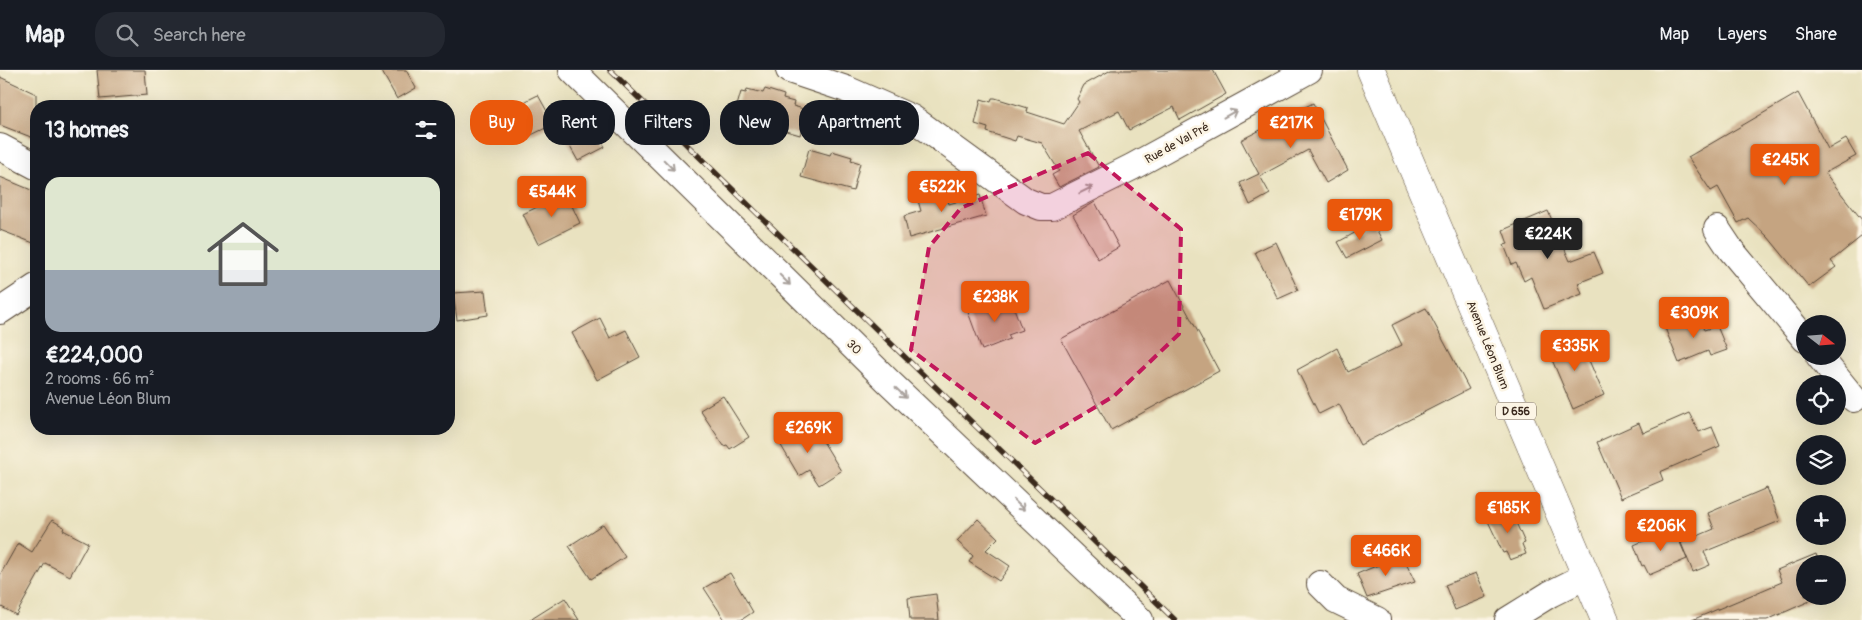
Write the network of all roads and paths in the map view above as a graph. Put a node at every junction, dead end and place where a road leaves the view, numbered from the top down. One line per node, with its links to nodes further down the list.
1 (572, 70): 16 (street, 30, one-way to 16)
2 (789, 70): 5 (street)
3 (1309, 70): 5 (street, Rue de Val Pré, one-way to 3)
4 (1371, 70): 14 (main road, Avenue Léon Blum / D 656)
5 (846, 79)
6 (0, 147): 7 (street)
7 (30, 163)
8 (1717, 229): 11 (street)
9 (30, 291): 10 (street)
10 (0, 311)
11 (1796, 328)
12 (1827, 365): 13 (street)
13 (1859, 400)
14 (1586, 576): 18 (street); 19 (main road, Avenue Léon Blum / D 656)
15 (1320, 584): 17 (street)
16 (1140, 620)
17 (1377, 620)
18 (1508, 620)
19 (1605, 620)

